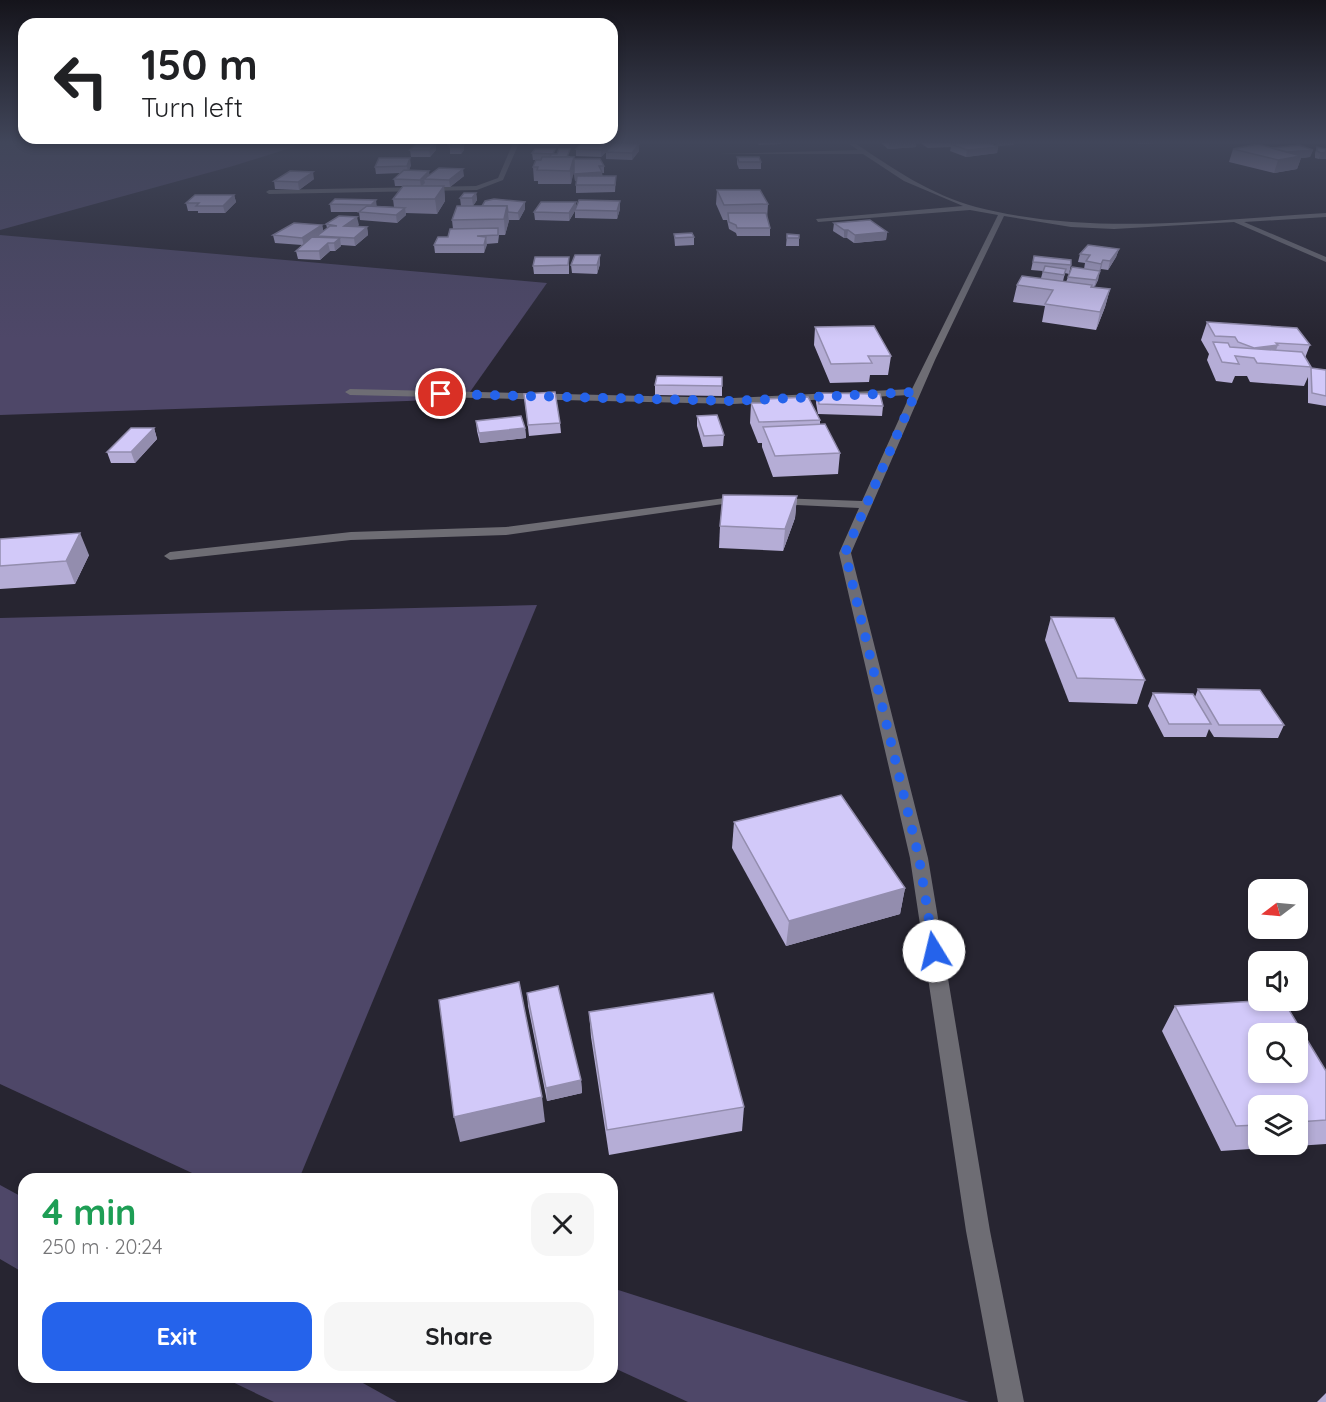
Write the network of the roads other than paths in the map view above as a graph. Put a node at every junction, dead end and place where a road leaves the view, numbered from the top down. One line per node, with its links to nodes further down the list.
1 (967, 208): 5 (street)
2 (975, 208): 3 (street)
3 (1002, 213): 6 (street); 9 (street)
4 (1326, 215): 6 (street)
5 (818, 220)
6 (1234, 220): 7 (street)
7 (1326, 260)
8 (350, 392): 9 (street)
9 (916, 392): 10 (street)
10 (866, 505): 11 (street); 12 (street)
11 (170, 556)
12 (1011, 1402)

